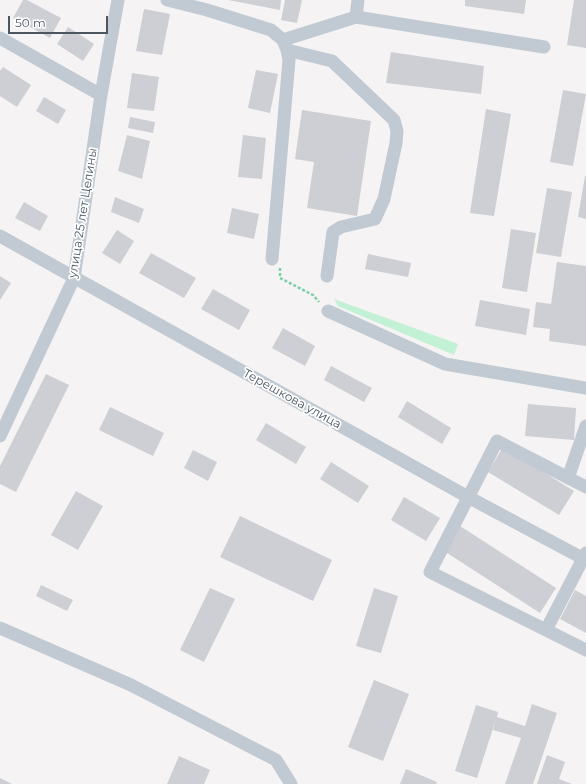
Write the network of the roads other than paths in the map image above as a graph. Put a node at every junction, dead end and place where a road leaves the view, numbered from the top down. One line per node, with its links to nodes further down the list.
1 (118, 0): 8 (street, улица 25 лет Целины)
2 (167, 0): 6 (street)
3 (358, 0): 4 (street)
4 (356, 17): 6 (street); 7 (street)
5 (0, 38): 8 (street)
6 (285, 45): 10 (street); 11 (street)
7 (544, 47)
8 (101, 95): 12 (street, улица 25 лет Целины)
9 (0, 236): 12 (street, Терешкова улица)
10 (272, 259)
11 (327, 276)
12 (74, 278): 16 (street, улица 25 лет Целины); 19 (street, Терешкова улица)
13 (328, 311): 14 (street)
14 (586, 388)
15 (586, 426): 17 (street)
16 (0, 435)
17 (568, 478): 18 (street); 19 (street)
18 (586, 487)
19 (468, 497): 20 (street, Терешкова улица); 22 (street)
20 (585, 557): 22 (street)
21 (0, 628): 24 (street)
22 (546, 630): 23 (street)
23 (586, 650)
24 (291, 784)

